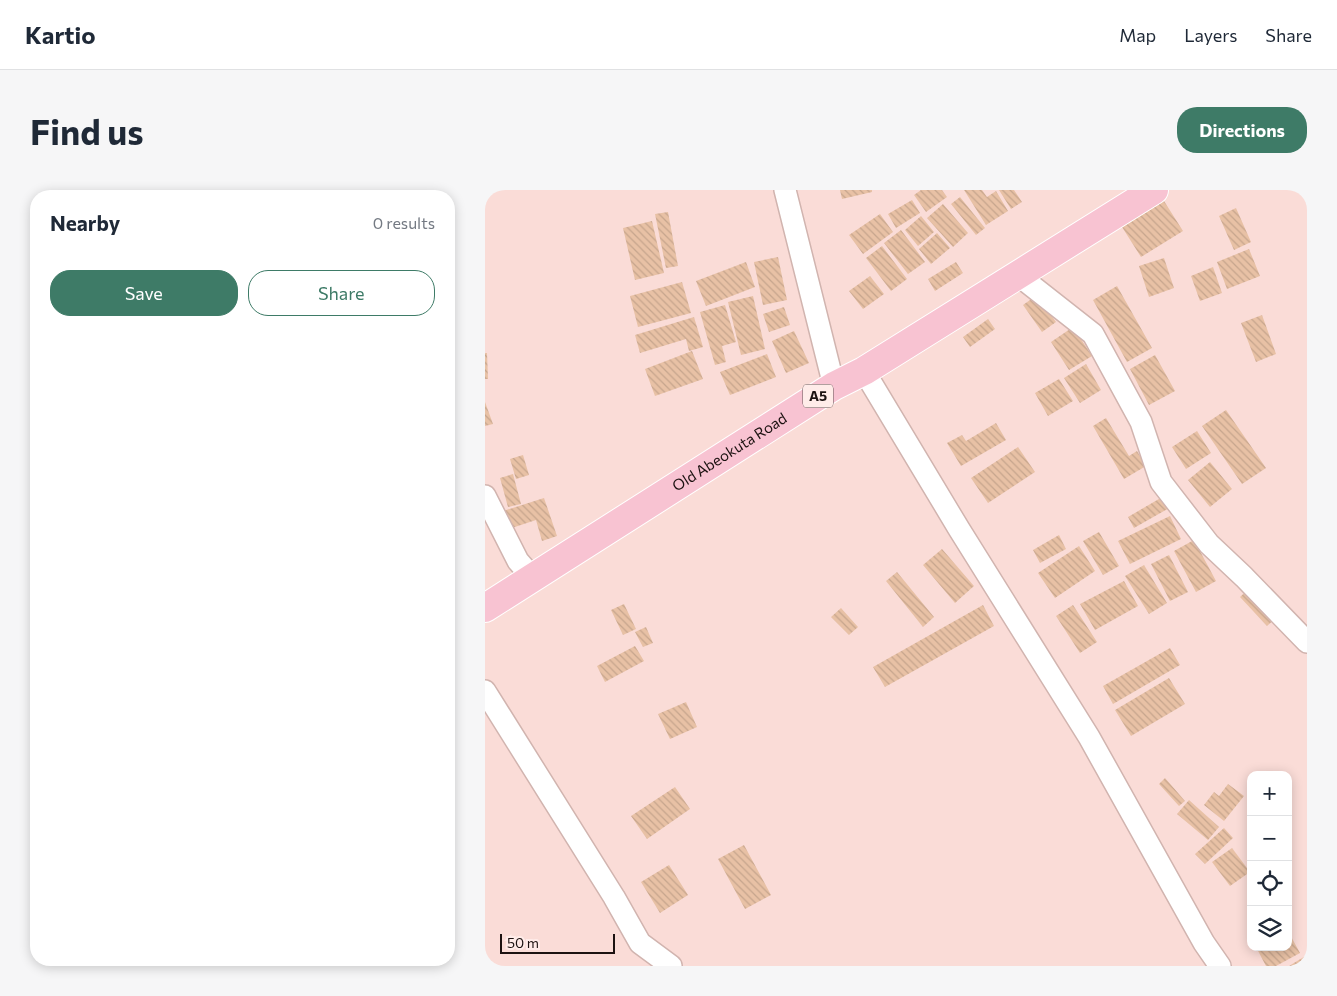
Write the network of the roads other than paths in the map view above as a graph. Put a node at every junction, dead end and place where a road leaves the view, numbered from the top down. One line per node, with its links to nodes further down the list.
1 (785, 190): 5 (street)
2 (1154, 190): 3 (highway, Old Abeokuta Road / A5)
3 (1018, 275): 4 (highway, Old Abeokuta Road / A5); 9 (street)
4 (864, 371): 5 (highway, Old Abeokuta Road / A5); 12 (street)
5 (834, 386): 7 (highway, Old Abeokuta Road / A5)
6 (485, 496): 7 (street)
7 (533, 578): 8 (highway, Old Abeokuta Road / A5)
8 (485, 608)
9 (1307, 642)
10 (485, 691): 11 (street)
11 (671, 966)
12 (1220, 966)

